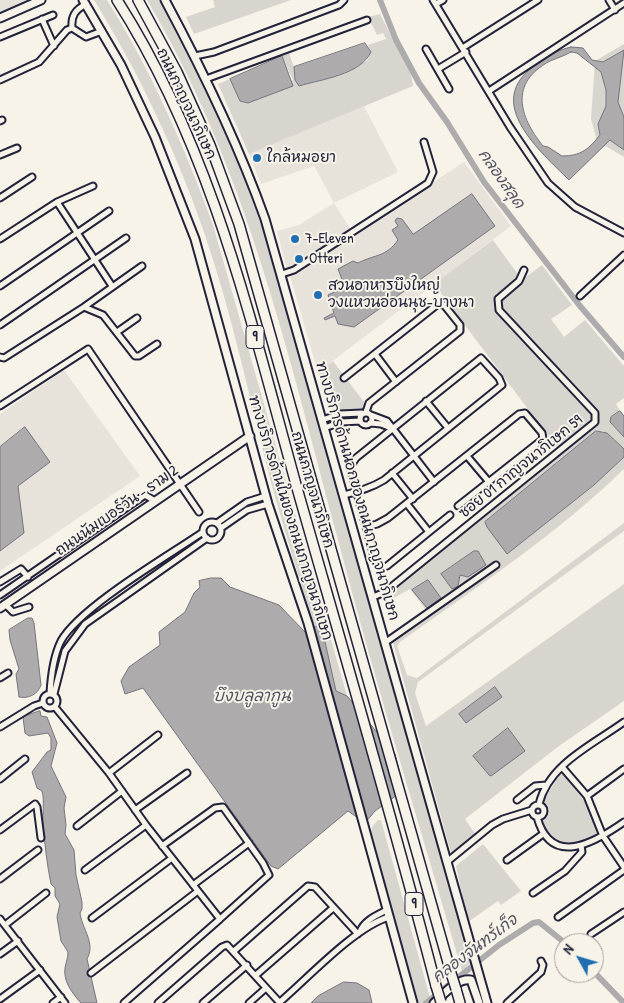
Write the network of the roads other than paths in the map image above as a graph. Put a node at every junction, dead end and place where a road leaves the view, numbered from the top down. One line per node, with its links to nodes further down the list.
1 (41, 0): 14 (main road)
2 (118, 0): 172 (highway, ถนนกาญจนาภิเษก / 9, bridge)
3 (138, 0): 173 (highway, ถนนกาญจนาภิเษก / 9, bridge)
4 (166, 0): 23 (main road, ทางบริการด้านนอกของถนนกาญจนาภิเษก)
5 (344, 0): 23 (street)
6 (443, 0): 10 (street)
7 (538, 0): 22 (street)
8 (609, 0): 12 (street)
9 (85, 2): 17 (street); 18 (main road, ทางบริการด้านในของถนนกาญจนาภิเษก)
10 (435, 2): 22 (street)
11 (624, 3): 12 (street)
12 (615, 10): 28 (street)
13 (53, 14): 15 (street)
14 (0, 18)
15 (42, 19): 19 (street); 20 (street)
16 (367, 20): 25 (street)
17 (72, 28): 18 (street); 20 (street)
18 (102, 31): 67 (main road, ทางบริการด้านในของถนนกาญจนาภิเษก)
19 (0, 37)
20 (54, 46): 26 (street)
21 (426, 49): 24 (street)
22 (465, 49): 24 (street); 28 (street)
23 (195, 56): 25 (main road, ทางบริการด้านนอกของถนนกาญจนาภิเษก)
24 (438, 69): 27 (street)
25 (206, 79): 45 (main road, ทางบริการด้านนอกของถนนกาญจนาภิเษก)
26 (0, 80)
27 (449, 89)
28 (489, 91): 37 (street)
29 (424, 142): 45 (street)
30 (17, 148): 31 (street)
31 (0, 155)
32 (32, 177): 34 (street)
33 (94, 186): 35 (street)
34 (0, 198)
35 (57, 202): 38 (street); 40 (street)
36 (109, 211): 38 (street)
37 (624, 232)
38 (77, 233): 42 (street); 46 (street)
39 (126, 238): 42 (street)
40 (0, 240)
41 (624, 255): 48 (street)
42 (95, 260): 47 (street); 51 (street)
43 (142, 266): 47 (street)
44 (524, 270): 96 (street, ซอย 01 กาญจนาภิเษก 59)
45 (282, 274): 61 (main road, ทางบริการด้านนอกของถนนกาญจนาภิเษก)
46 (0, 286)
47 (112, 286): 49 (street)
48 (580, 296)
49 (84, 307): 52 (street); 55 (street)
50 (138, 318): 52 (street)
51 (0, 325)
52 (117, 332): 53 (street)
53 (157, 344)
54 (375, 354): 56 (street); 57 (street); 57 (street)
55 (0, 357)
56 (344, 378)
57 (396, 382): 60 (street)
58 (426, 401): 65 (street); 65 (street); 66 (street)
59 (0, 406): 73 (street)
60 (366, 414): 61 (street); 62 (street); 63 (street); 66 (street)
61 (322, 420): 64 (main road, ทางบริการด้านนอกของถนนกาญจนาภิเษก)
62 (360, 421): 63 (street); 64 (street)
63 (370, 423): 66 (street)
64 (324, 428): 75 (main road, ทางบริการด้านนอกของถนนกาญจนาภิเษก)
65 (448, 428): 68 (street)
66 (392, 429): 68 (street); 74 (street)
67 (250, 436): 73 (main road, ถนนนัมเบอร์วัน - ราม 2); 77 (main road, ทางบริการด้านในของถนนกาญจนาภิเษก)
68 (414, 456): 70 (street); 71 (street)
69 (468, 456): 71 (street); 72 (street); 72 (street)
70 (392, 473): 74 (street); 76 (street)
71 (434, 482): 76 (street)
72 (489, 482): 80 (street)
73 (180, 484): 78 (main road, ถนนนัมเบอร์วัน - ราม 2); 81 (street)
74 (357, 492): 75 (street); 84 (street)
75 (344, 495): 96 (main road, ทางบริการด้านนอกของถนนกาญจนาภิเษก)
76 (413, 499): 79 (street)
77 (267, 500): 83 (street); 85 (street); 145 (main road, ทางบริการด้านในของถนนกาญจนาภิเษก)
78 (155, 501): 88 (street); 90 (main road, ถนนนัมเบอร์วัน - ราม 2)
79 (407, 504): 84 (street); 87 (street)
80 (458, 506)
81 (198, 512)
82 (450, 515): 87 (street)
83 (217, 523): 85 (street); 86 (street)
84 (366, 527): 87 (street)
85 (221, 528): 89 (street)
86 (203, 532): 89 (street); 102 (street)
87 (429, 532)
88 (89, 534): 90 (street); 92 (street)
89 (207, 538): 102 (street)
90 (95, 543): 94 (main road, ถนนนัมเบอร์วัน - ราม 2)
91 (496, 565): 99 (street)
92 (30, 575): 93 (street); 94 (street); 95 (street)
93 (0, 582)
94 (38, 582): 97 (main road, ถนนนัมเบอร์วัน - ราม 2)
95 (1, 592)
96 (373, 597): 99 (main road, ทางบริการด้านนอกของถนนกาญจนาภิเษก)
97 (3, 606): 98 (street)
98 (29, 608)
99 (386, 642): 135 (main road, ทางบริการด้านนอกของถนนกาญจนาภิเษก)
100 (8, 673): 101 (street)
101 (0, 678)
102 (52, 694): 103 (street); 104 (street)
103 (43, 703): 104 (street); 106 (street)
104 (55, 707): 112 (street)
105 (624, 722): 109 (street)
106 (0, 727)
107 (158, 735): 112 (street)
108 (25, 759): 113 (street)
109 (562, 767): 114 (street); 116 (street)
110 (624, 769): 116 (street)
111 (187, 772): 119 (street)
112 (109, 773): 115 (street)
113 (0, 779)
114 (546, 785): 117 (street); 118 (street)
115 (122, 791): 119 (street); 124 (street)
116 (587, 796): 127 (street)
117 (517, 800)
118 (539, 804): 120 (street); 121 (street)
119 (135, 810): 123 (street)
120 (532, 810): 121 (street); 135 (street)
121 (537, 817): 126 (street)
122 (624, 822): 127 (street)
123 (146, 825): 131 (street); 137 (street)
124 (77, 826)
125 (0, 830): 128 (street)
126 (543, 834): 130 (street); 134 (street)
127 (603, 836): 130 (street); 136 (street)
128 (41, 838)
129 (249, 843): 131 (street); 139 (street); 149 (street)
130 (581, 845): 142 (street)
131 (162, 846): 133 (street)
132 (38, 850): 138 (street)
133 (172, 858): 139 (street); 147 (street)
134 (507, 860)
135 (448, 861): 175 (main road, ทางบริการด้านนอกของถนนกาญจนาภิเษก)
136 (624, 868): 146 (street)
137 (85, 870)
138 (0, 879)
139 (193, 885): 140 (street)
140 (198, 891): 149 (street); 159 (street)
141 (46, 893): 150 (street)
142 (533, 894)
143 (333, 908): 151 (street); 154 (street); 160 (street)
144 (624, 912): 152 (street)
145 (388, 914): 151 (street); 171 (main road, ทางบริการด้านในของถนนกาญจนาภิเษก)
146 (558, 917)
147 (92, 918)
148 (0, 919): 150 (street)
149 (220, 919): 166 (street)
150 (5, 925): 153 (street)
151 (359, 933): 170 (street)
152 (592, 933)
153 (18, 941): 155 (street); 158 (street)
154 (234, 950): 157 (street); 167 (street)
155 (0, 954)
156 (541, 961): 176 (street)
157 (247, 965): 160 (street); 168 (street)
158 (40, 970): 162 (street); 163 (street)
159 (91, 973)
160 (256, 975): 161 (street)
161 (266, 988): 169 (street); 170 (street)
162 (61, 997): 164 (street); 165 (street)
163 (0, 999)
164 (53, 1003)
165 (65, 1003)
166 (124, 1003)
167 (159, 1003)
168 (203, 1003)
169 (249, 1003)
170 (280, 1003)
171 (413, 1003)
172 (439, 1003): 174 (main road)
173 (460, 1003)
174 (479, 1003)
175 (487, 1003)
176 (507, 1003)

